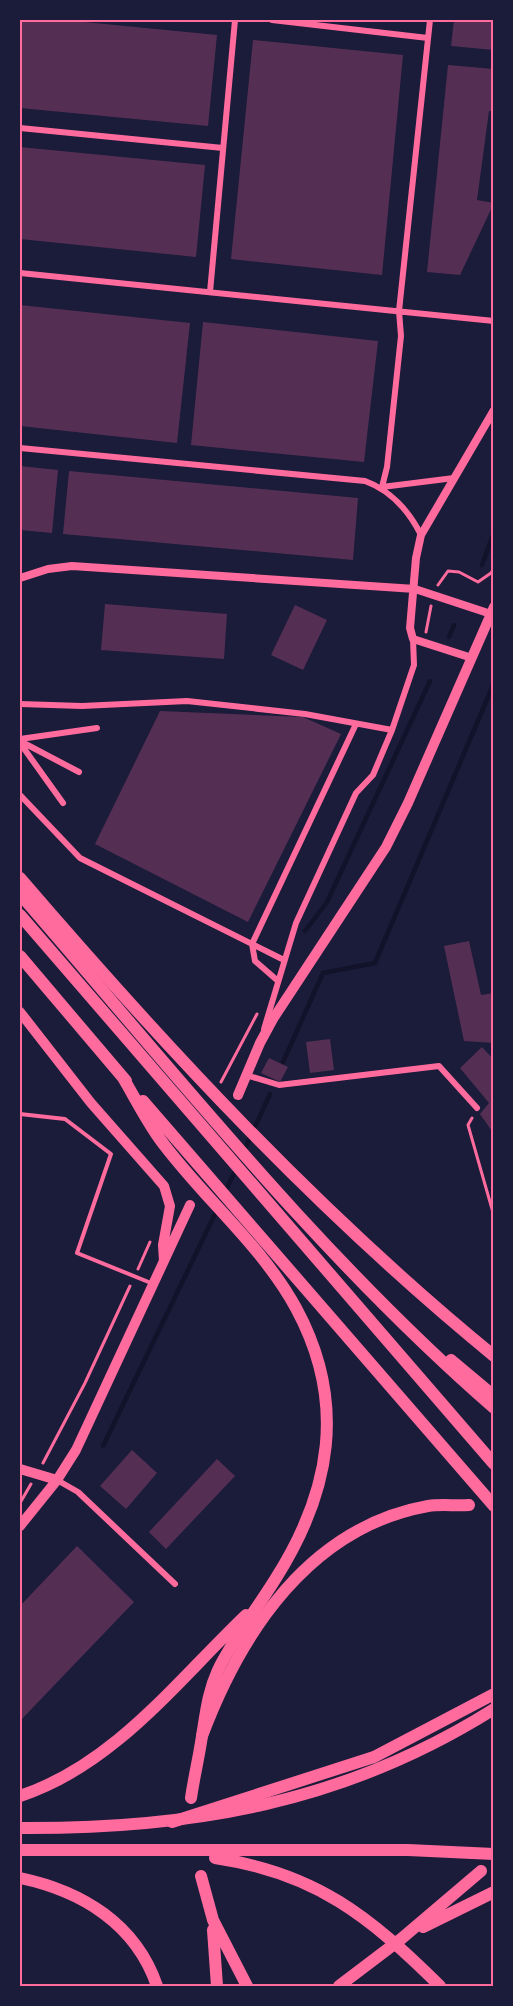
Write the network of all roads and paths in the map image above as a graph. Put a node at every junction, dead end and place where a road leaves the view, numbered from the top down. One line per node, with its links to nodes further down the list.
1 (235, 20): 6 (street)
2 (272, 20): 4 (street)
3 (430, 20): 4 (street)
4 (428, 38): 9 (street)
5 (20, 128): 6 (street)
6 (223, 148): 8 (street)
7 (20, 273): 8 (street)
8 (210, 292): 9 (street)
9 (399, 311): 10 (street); 14 (street)
10 (494, 321)
11 (494, 410): 13 (street)
12 (20, 448): 14 (street)
13 (454, 477): 14 (street); 15 (street)
14 (382, 487): 15 (street)
15 (420, 535): 19 (street)
16 (494, 568): 17 (path)
17 (464, 574)
18 (20, 578): 19 (street)
19 (415, 589): 20 (street); 21 (street)
20 (492, 611): 22 (main road)
21 (413, 639): 22 (street); 26 (street)
22 (472, 658): 39 (main road)
23 (20, 704): 24 (street)
24 (356, 723): 26 (street); 34 (street)
25 (97, 728): 27 (street)
26 (392, 730): 36 (street)
27 (20, 741): 28 (street); 30 (street)
28 (79, 772)
29 (20, 795): 34 (street)
30 (63, 803)
31 (20, 878): 50 (highway)
32 (20, 894): 49 (highway)
33 (20, 915): 53 (highway)
34 (252, 944): 36 (street); 37 (street)
35 (20, 956): 44 (highway)
36 (284, 960): 37 (street)
37 (278, 981): 39 (street)
38 (20, 1012): 47 (main road)
39 (260, 1043): 40 (main road)
40 (246, 1075): 41 (main road); 42 (street)
41 (238, 1095)
42 (477, 1108): 46 (path)
43 (20, 1114): 48 (lane)
44 (164, 1134): 57 (highway); 60 (highway)
45 (190, 1205): 47 (main road)
46 (494, 1216)
47 (164, 1264): 48 (main road)
48 (154, 1285): 55 (main road)
49 (370, 1291): 51 (highway); 52 (highway)
50 (494, 1356)
51 (494, 1396)
52 (494, 1408)
53 (494, 1464)
54 (20, 1469): 55 (main road)
55 (57, 1480): 58 (main road); 59 (street)
56 (469, 1505): 63 (highway)
57 (494, 1506)
58 (20, 1526)
59 (175, 1584)
60 (256, 1605): 63 (highway); 64 (highway)
61 (494, 1694): 66 (highway)
62 (494, 1709): 66 (highway)
63 (202, 1736): 65 (highway)
64 (20, 1796)
65 (191, 1798)
66 (172, 1822): 67 (highway)
67 (20, 1828)
68 (20, 1851): 69 (highway)
69 (174, 1852): 70 (highway); 81 (highway)
70 (494, 1854)
71 (481, 1871): 76 (highway)
72 (201, 1876): 75 (highway)
73 (20, 1878): 77 (highway)
74 (494, 1892): 76 (highway)
75 (213, 1920): 78 (highway); 79 (highway)
76 (401, 1939): 80 (highway)
77 (157, 1986)
78 (217, 1986)
79 (247, 1986)
80 (339, 1986)
81 (440, 1986)

